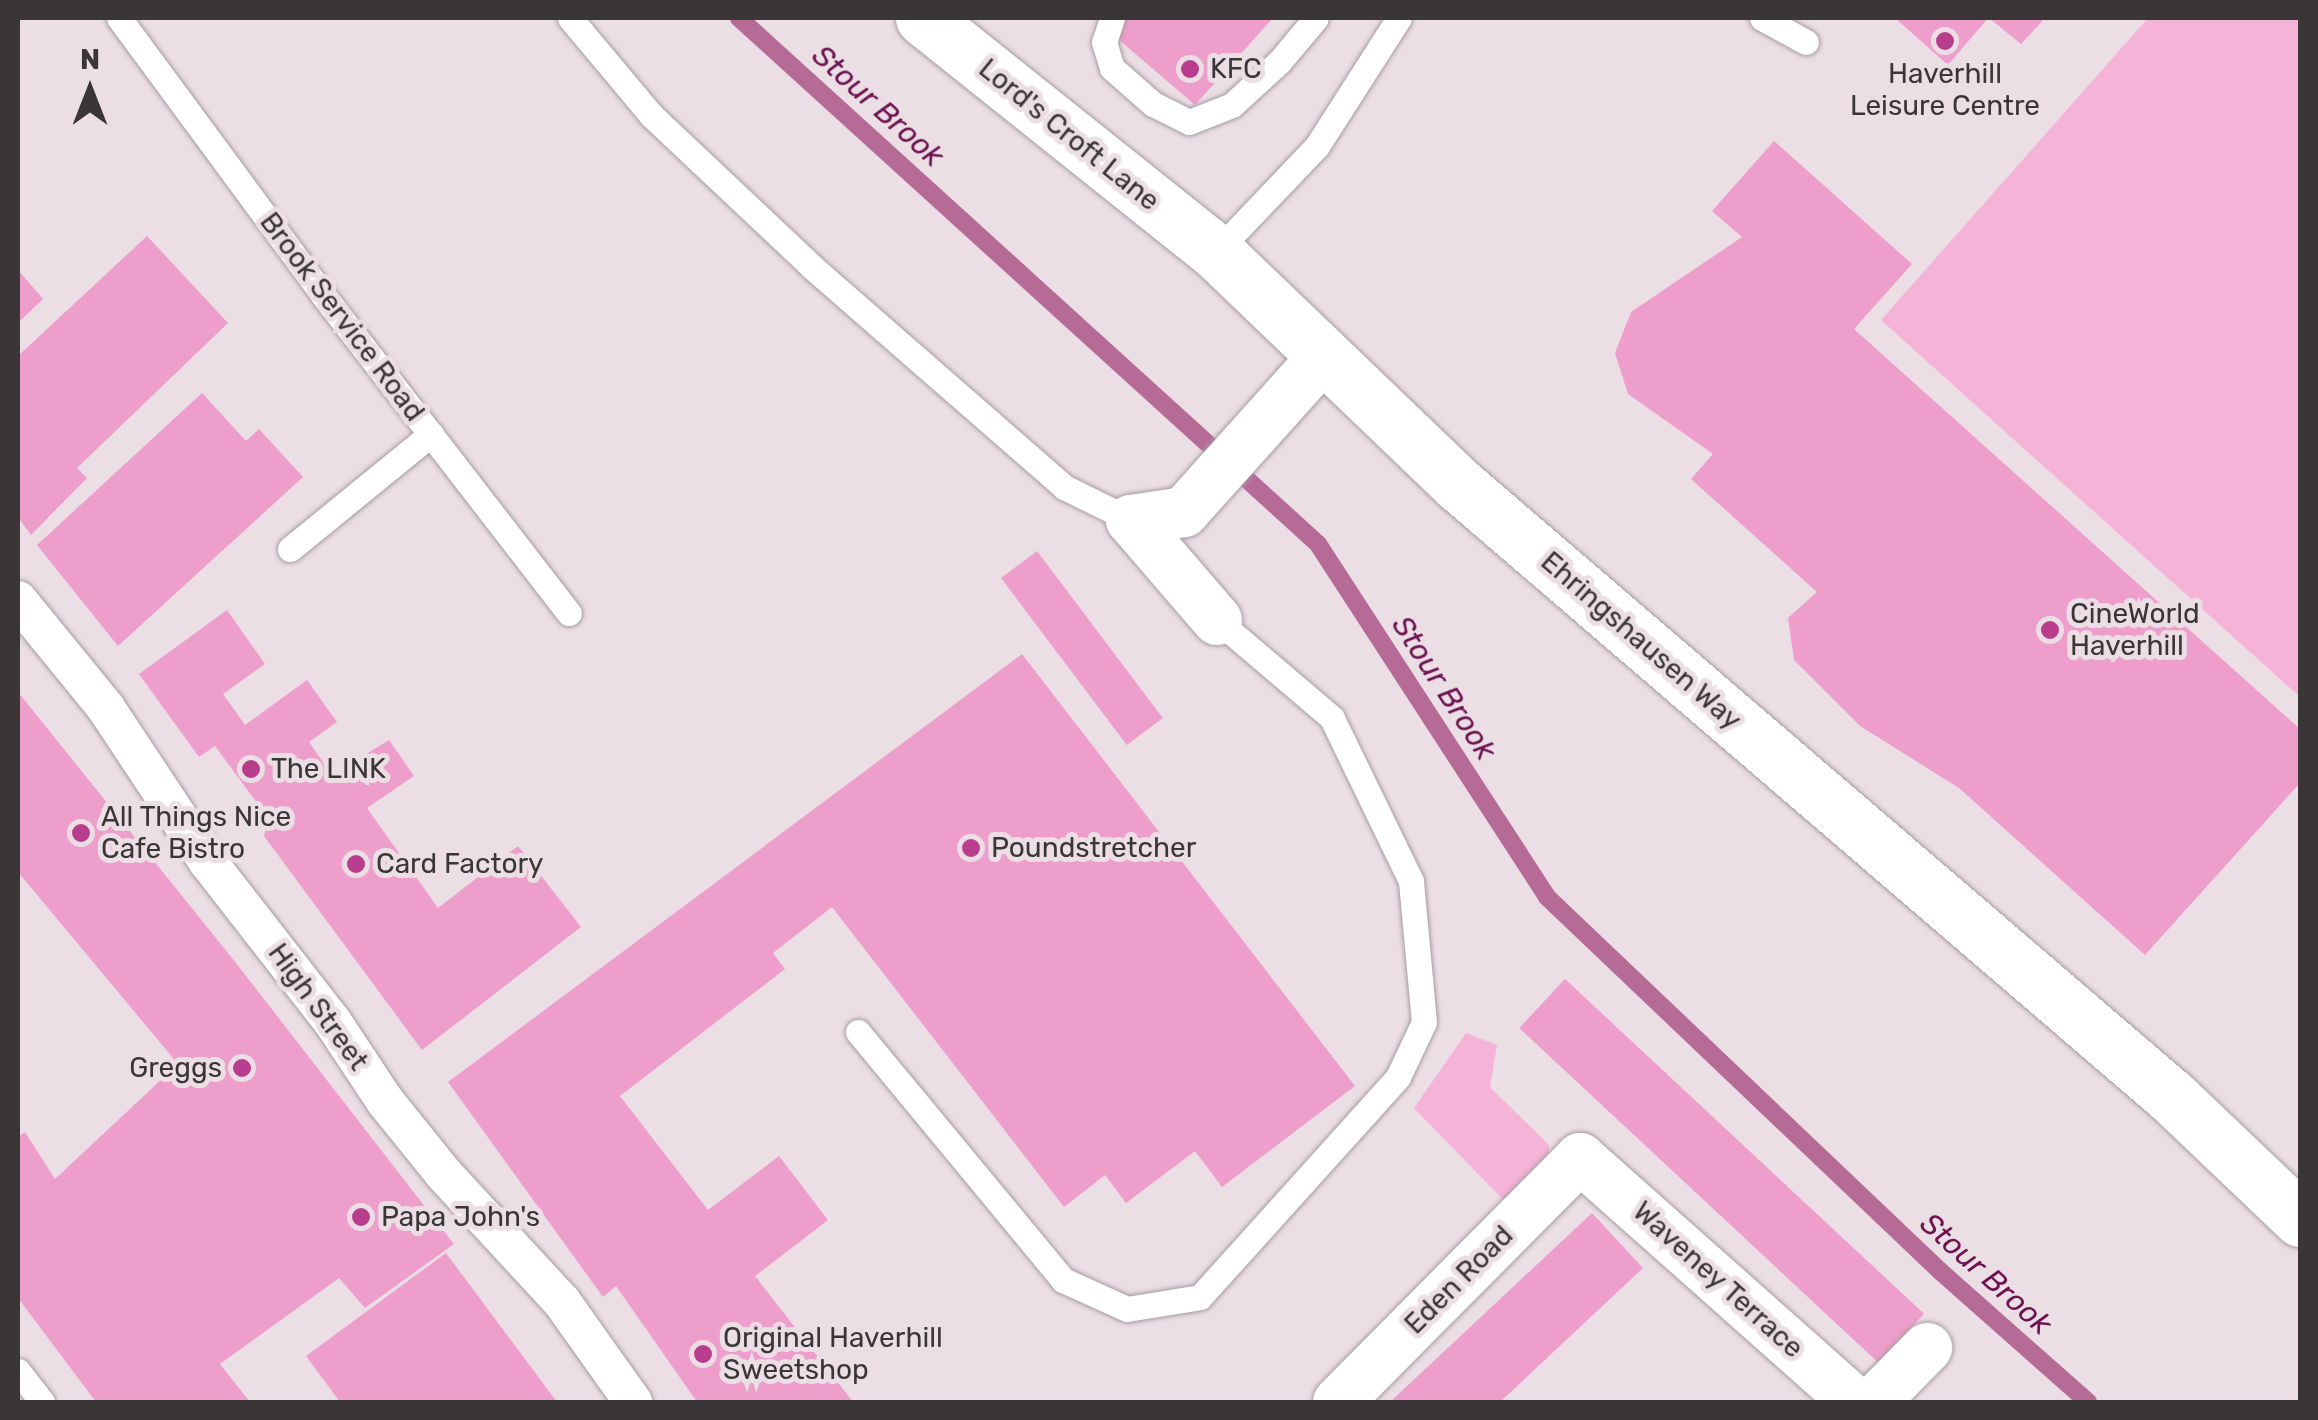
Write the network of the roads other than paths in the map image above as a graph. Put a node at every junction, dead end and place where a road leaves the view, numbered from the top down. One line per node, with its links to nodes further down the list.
1 (120, 18): 11 (lane, Brook Service Road)
2 (570, 18): 12 (lane)
3 (922, 18): 9 (main road, Lord's Croft Lane)
4 (1112, 18): 5 (lane)
5 (1316, 18)
6 (1399, 18): 9 (lane)
7 (1762, 18): 8 (lane)
8 (1806, 42)
9 (1216, 252): 10 (main road, Ehringshausen Way)
10 (1322, 358): 12 (street); 19 (main road, Ehringshausen Way)
11 (431, 434): 13 (lane); 15 (lane, Brook Service Road)
12 (1132, 520): 16 (street)
13 (290, 550)
14 (18, 600): 23 (street, High Street)
15 (569, 613)
16 (1217, 620): 17 (lane)
17 (858, 1032)
18 (1580, 1158): 24 (street, Eden Road); 25 (street, Waveney Terrace)
19 (2300, 1219)
20 (1927, 1348): 26 (street)
21 (18, 1371): 22 (lane)
22 (42, 1402)
23 (633, 1402)
24 (1338, 1402)
25 (1855, 1402)
26 (1874, 1402)

